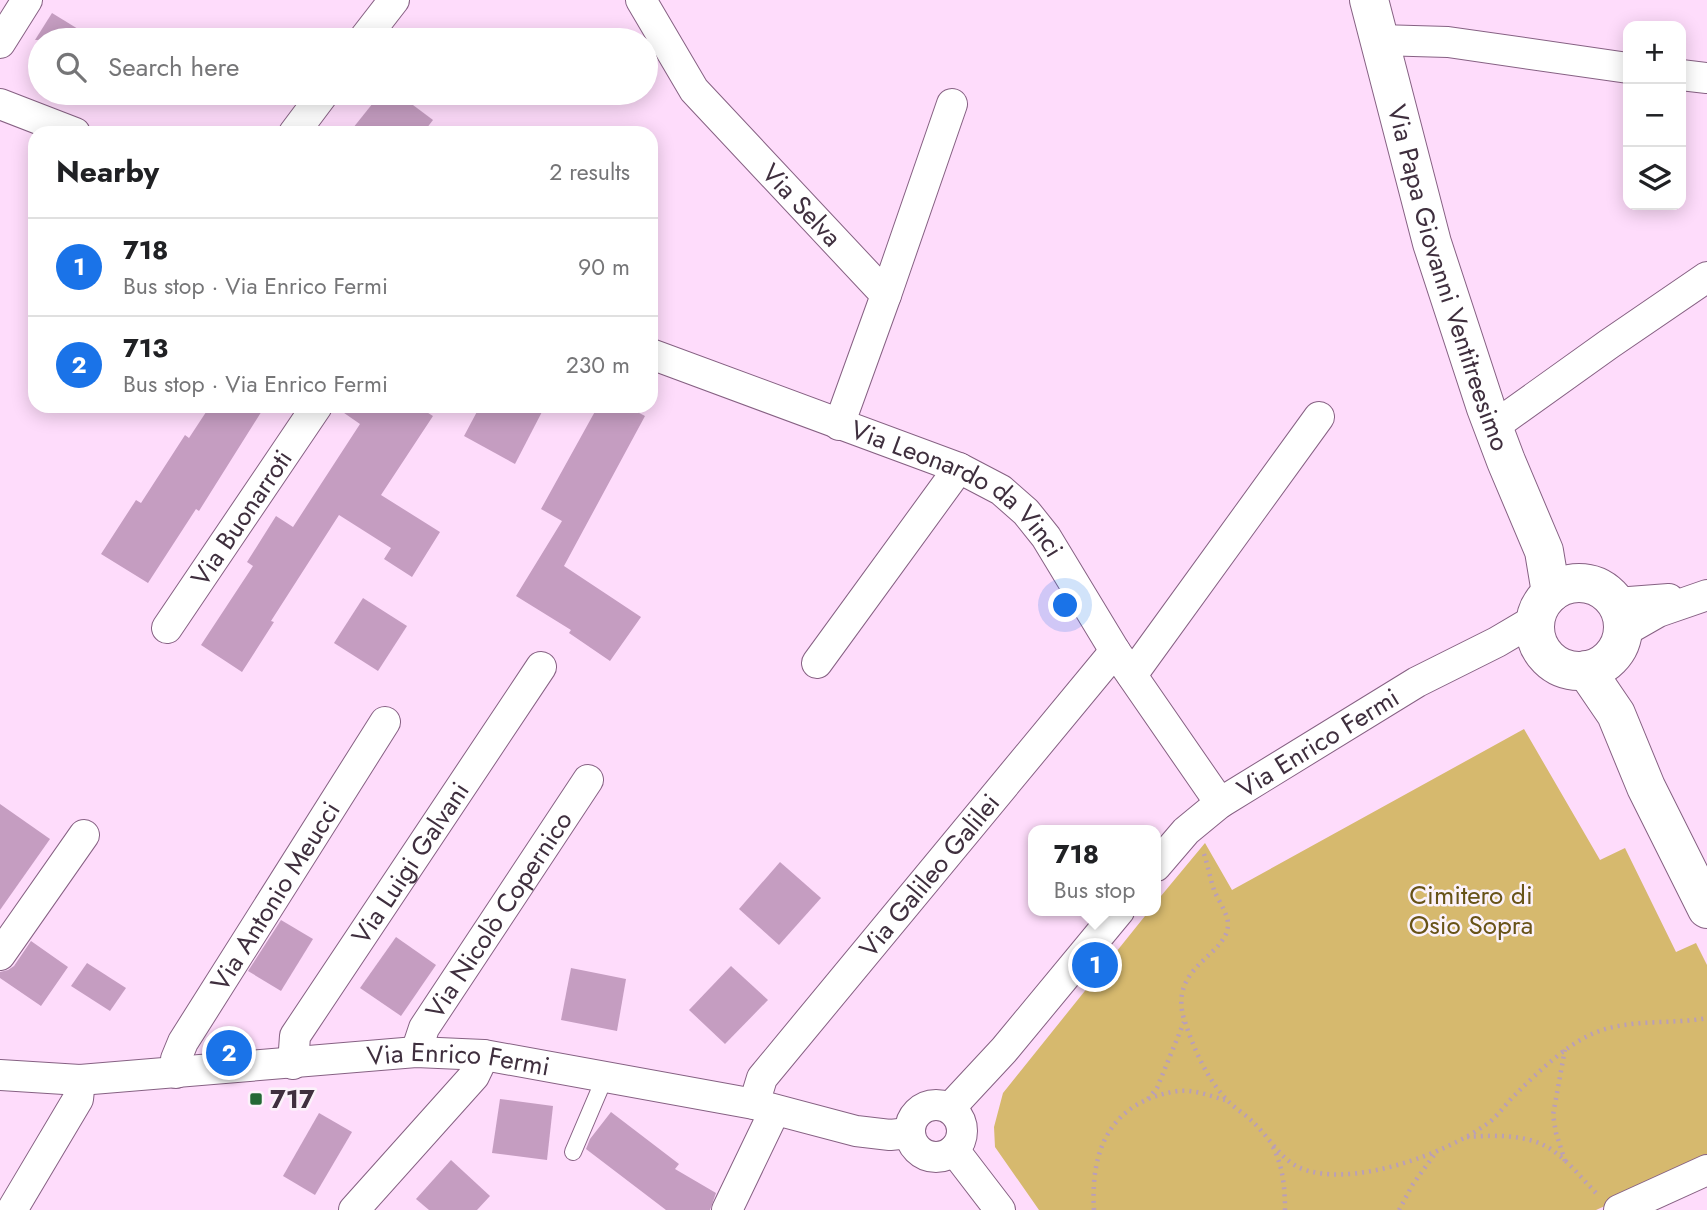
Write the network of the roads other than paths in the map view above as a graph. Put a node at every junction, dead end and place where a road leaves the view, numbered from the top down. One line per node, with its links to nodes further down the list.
1 (27, 0): 9 (street)
2 (394, 0): 5 (street)
3 (641, 0): 6 (street, Via Selva)
4 (1369, 0): 8 (street, Via Papa Giovanni Ventitreesimo)
5 (372, 28)
6 (657, 28)
7 (658, 29): 19 (street, Via Selva)
8 (1379, 40): 10 (street); 24 (street, Via Papa Giovanni Ventitreesimo)
9 (0, 43)
10 (1623, 67)
11 (1686, 76): 12 (street)
12 (1707, 78)
13 (0, 104): 16 (street)
14 (952, 104): 19 (street)
15 (315, 105): 17 (street)
16 (57, 126)
17 (299, 126)
18 (1707, 276): 24 (street)
19 (887, 295): 23 (street)
20 (658, 357): 23 (street, Via Leonardo da Vinci)
21 (312, 413): 28 (street, Via Buonarroti)
22 (1319, 417): 33 (street)
23 (839, 425): 25 (street, Via Leonardo da Vinci)
24 (1493, 427): 27 (street, Via Papa Giovanni Ventitreesimo)
25 (959, 468): 30 (street, Via Leonardo da Vinci); 31 (street)
26 (1707, 594): 29 (street)
27 (1549, 610): 29 (street); 29 (street, Via Papa Giovanni Ventitreesimo); 36 (street, Via Enrico Fermi)
28 (167, 628)
29 (1608, 642): 39 (street)
30 (1115, 651): 33 (street, Via Leonardo da Vinci); 49 (street, Via Galileo Galilei)
31 (817, 663)
32 (541, 667): 44 (street, Via Luigi Galvani)
33 (1132, 675): 36 (street, Via Leonardo da Vinci)
34 (385, 722): 45 (street, Via Antonio Meucci)
35 (588, 780): 42 (street, Via Nicolò Copernico)
36 (1220, 803): 38 (street, Via Enrico Fermi)
37 (84, 835): 41 (street)
38 (1161, 860)
39 (1707, 909)
40 (1115, 916): 50 (street)
41 (0, 955)
42 (416, 1052): 43 (street, Via Enrico Fermi); 44 (street, Via Enrico Fermi)
43 (484, 1055): 47 (street, Via Enrico Fermi); 57 (street)
44 (293, 1064): 45 (street, Via Enrico Fermi)
45 (176, 1073): 48 (street, Via Enrico Fermi)
46 (0, 1076): 48 (street, Via Enrico Fermi)
47 (605, 1077): 49 (street, Via Enrico Fermi); 53 (lane)
48 (80, 1080): 56 (street)
49 (765, 1107): 51 (street, Via Enrico Fermi); 58 (street, Via Galileo Galilei)
50 (950, 1108): 51 (street); 52 (street)
51 (909, 1133): 52 (street)
52 (954, 1150): 59 (street)
53 (573, 1152)
54 (1707, 1170): 55 (street)
55 (1611, 1206)
56 (12, 1210)
57 (355, 1210)
58 (727, 1210)
59 (1000, 1210)

